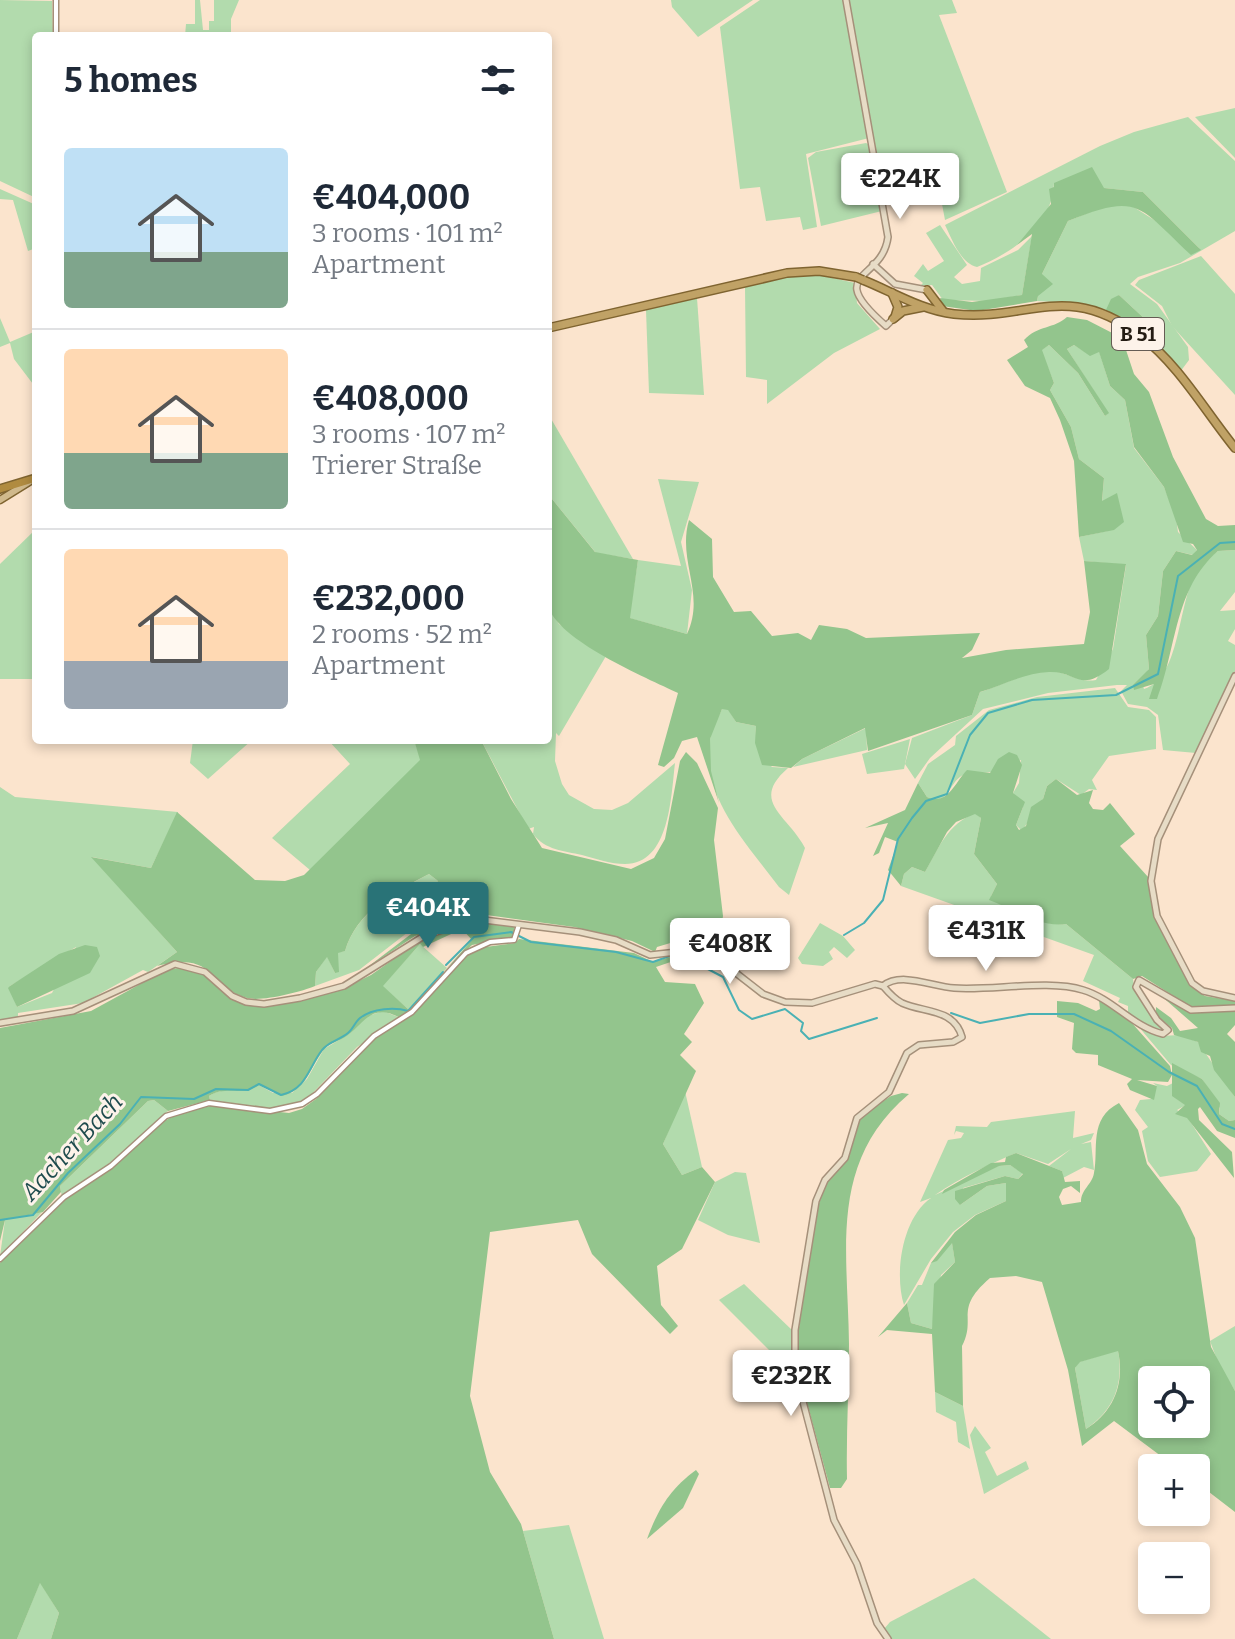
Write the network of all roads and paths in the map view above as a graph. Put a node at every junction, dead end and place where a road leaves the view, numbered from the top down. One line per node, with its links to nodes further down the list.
1 (56, 0): 3 (street)
2 (846, 0): 4 (main road)
3 (56, 32)
4 (873, 264): 5 (main road); 9 (main road)
5 (927, 290): 7 (highway); 8 (highway)
6 (892, 293): 7 (highway, B 51); 9 (highway); 10 (highway, B 51)
7 (920, 305): 8 (highway, B 51); 9 (highway)
8 (945, 312): 11 (highway, B 51)
9 (893, 319)
10 (552, 327)
11 (1235, 448)
12 (32, 479): 14 (highway)
13 (32, 480): 15 (main road)
14 (0, 489)
15 (0, 500)
16 (1235, 676): 19 (main road)
17 (519, 923): 18 (main road); 21 (main road); 22 (street)
18 (883, 986): 20 (main road); 23 (main road)
19 (1235, 998)
20 (1235, 1008)
21 (0, 1023)
22 (0, 1259)
23 (888, 1639)

